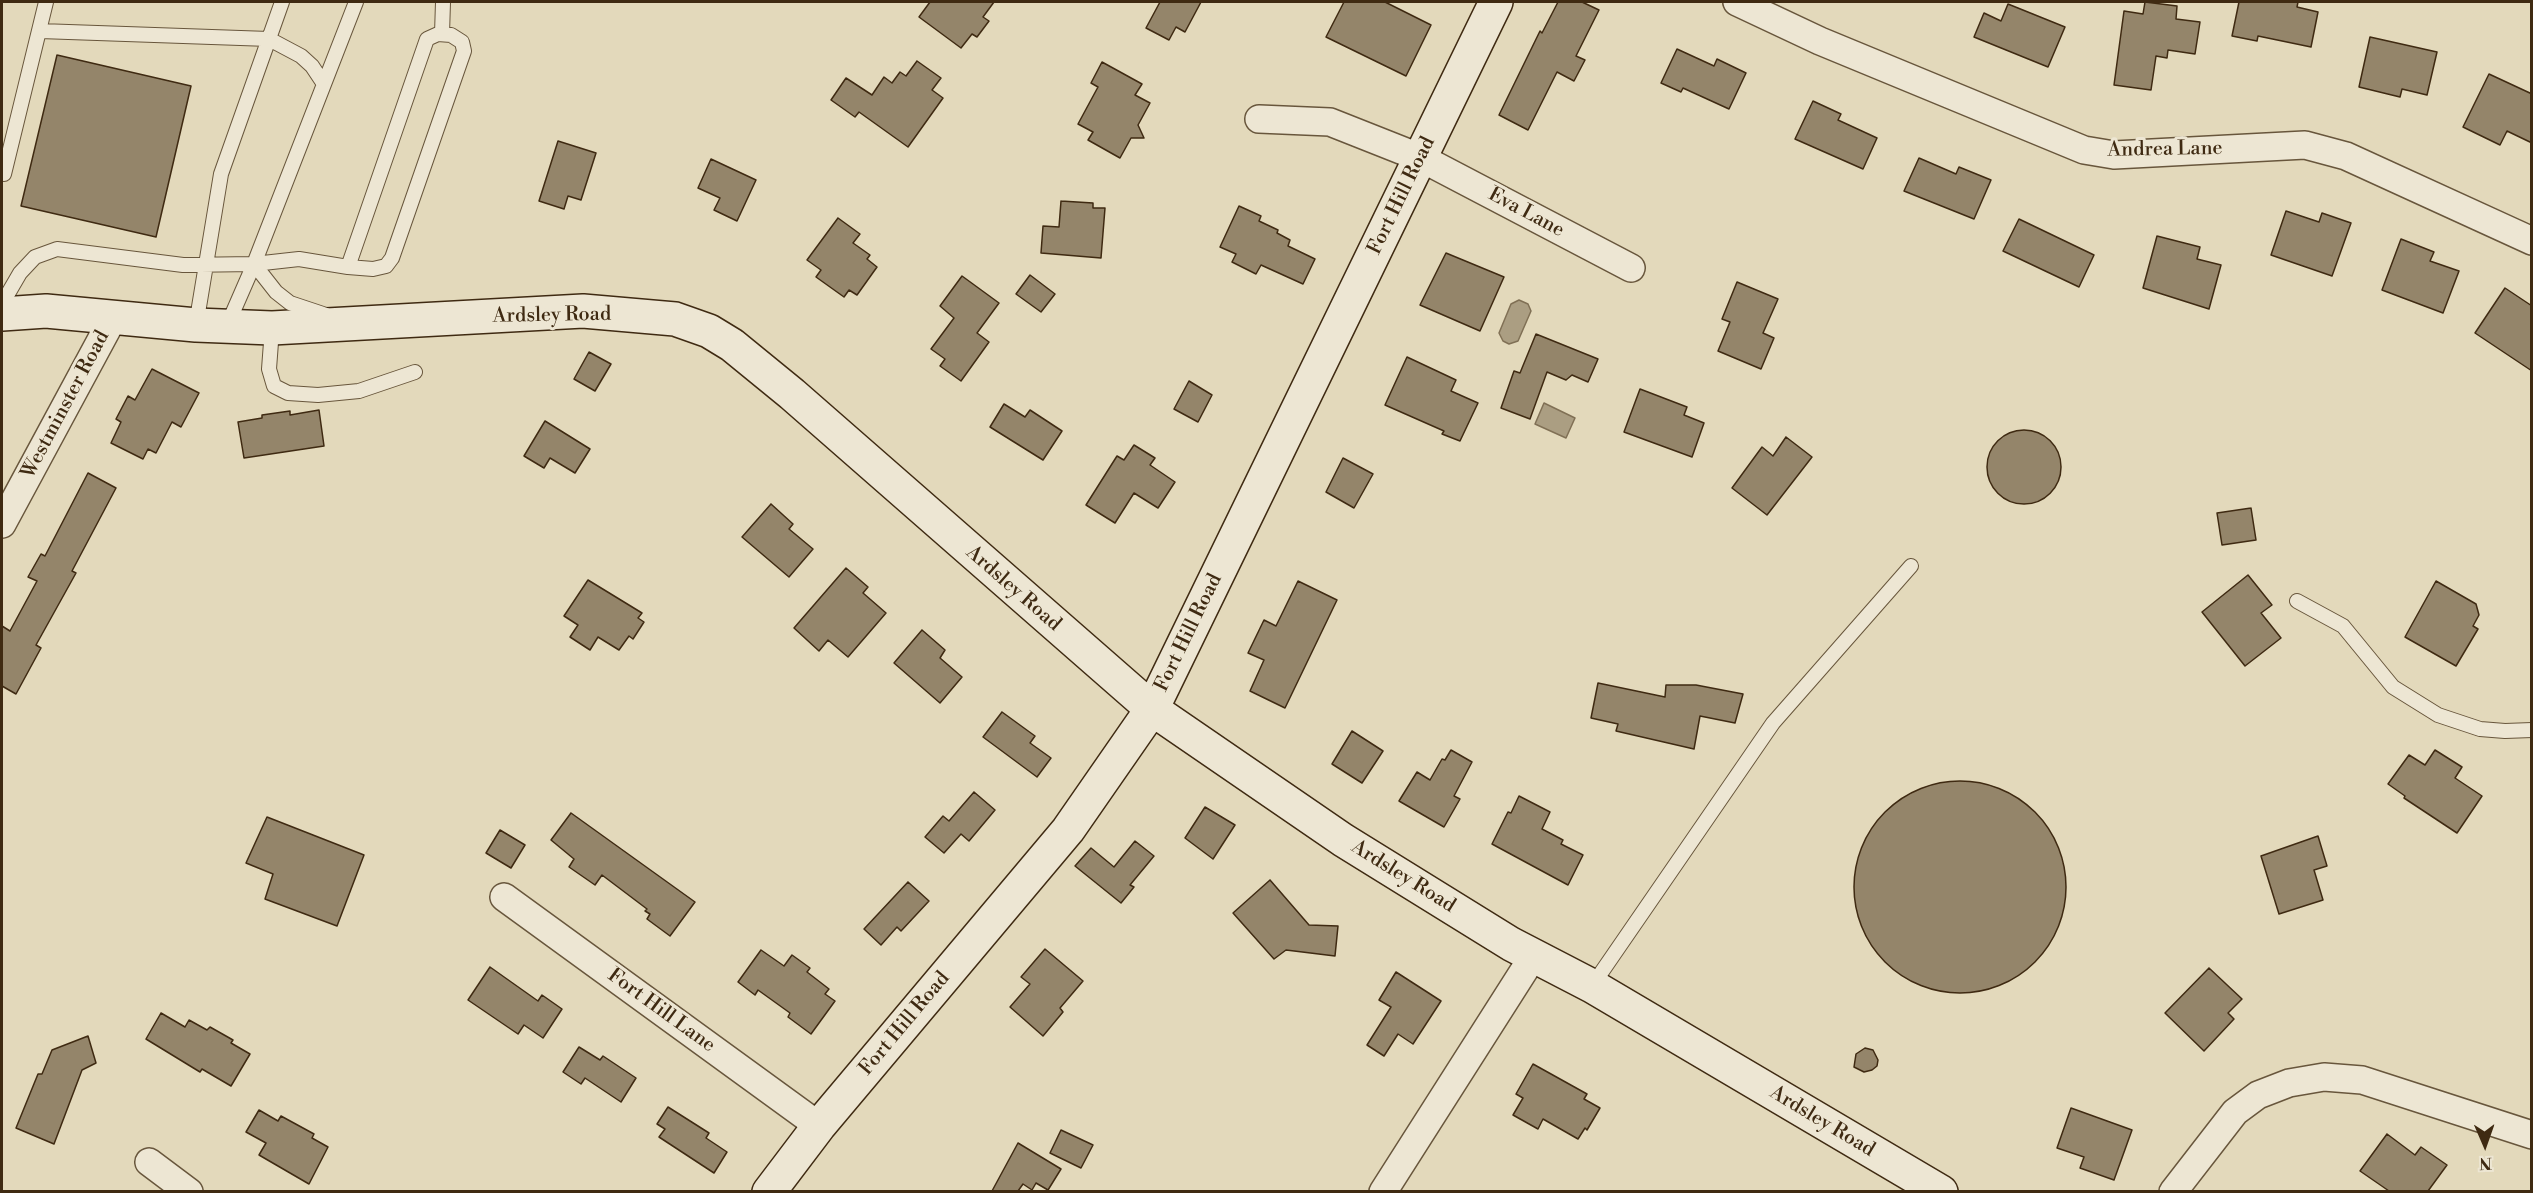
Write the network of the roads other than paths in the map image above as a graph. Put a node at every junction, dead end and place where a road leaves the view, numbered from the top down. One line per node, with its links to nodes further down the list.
1 (46, 2): 7 (lane)
2 (282, 2): 9 (lane)
3 (356, 2): 10 (lane)
4 (443, 2): 8 (lane)
5 (1496, 2): 12 (main road, Fort Hill Road)
6 (1737, 2): 14 (street, Andrea Lane)
7 (40, 31): 9 (lane); 13 (lane)
8 (442, 34): 17 (lane); 17 (lane)
9 (268, 39): 10 (lane); 15 (lane)
10 (324, 84): 16 (lane)
11 (1260, 119): 12 (street, Eva Lane)
12 (1421, 158): 18 (street, Eva Lane); 29 (main road, Fort Hill Road)
13 (2, 172)
14 (2532, 241)
15 (207, 264): 16 (lane); 19 (lane); 23 (lane)
16 (254, 264): 17 (lane); 22 (lane); 23 (lane)
17 (348, 267)
18 (1631, 268)
19 (2, 304)
20 (2, 314): 21 (main road, Ardsley Road)
21 (113, 318): 23 (main road, Ardsley Road); 26 (street, Westminster Road)
22 (354, 325): 24 (main road, Ardsley Road); 29 (main road, Ardsley Road)
23 (211, 326): 24 (main road, Ardsley Road)
24 (272, 328): 25 (lane)
25 (415, 372)
26 (2, 524)
27 (1911, 566): 33 (lane)
28 (2297, 601): 30 (lane)
29 (1152, 709): 32 (main road, Ardsley Road); 34 (main road, Fort Hill Road)
30 (2532, 730)
31 (504, 897): 34 (street, Fort Hill Lane)
32 (1534, 955): 33 (main road, Ardsley Road); 39 (street)
33 (1592, 986): 40 (main road, Ardsley Road)
34 (819, 1126): 38 (main road, Fort Hill Road)
35 (2532, 1135): 41 (street)
36 (149, 1162): 37 (street)
37 (189, 1191)
38 (769, 1191)
39 (1383, 1191)
40 (1941, 1191)
41 (2173, 1191)

